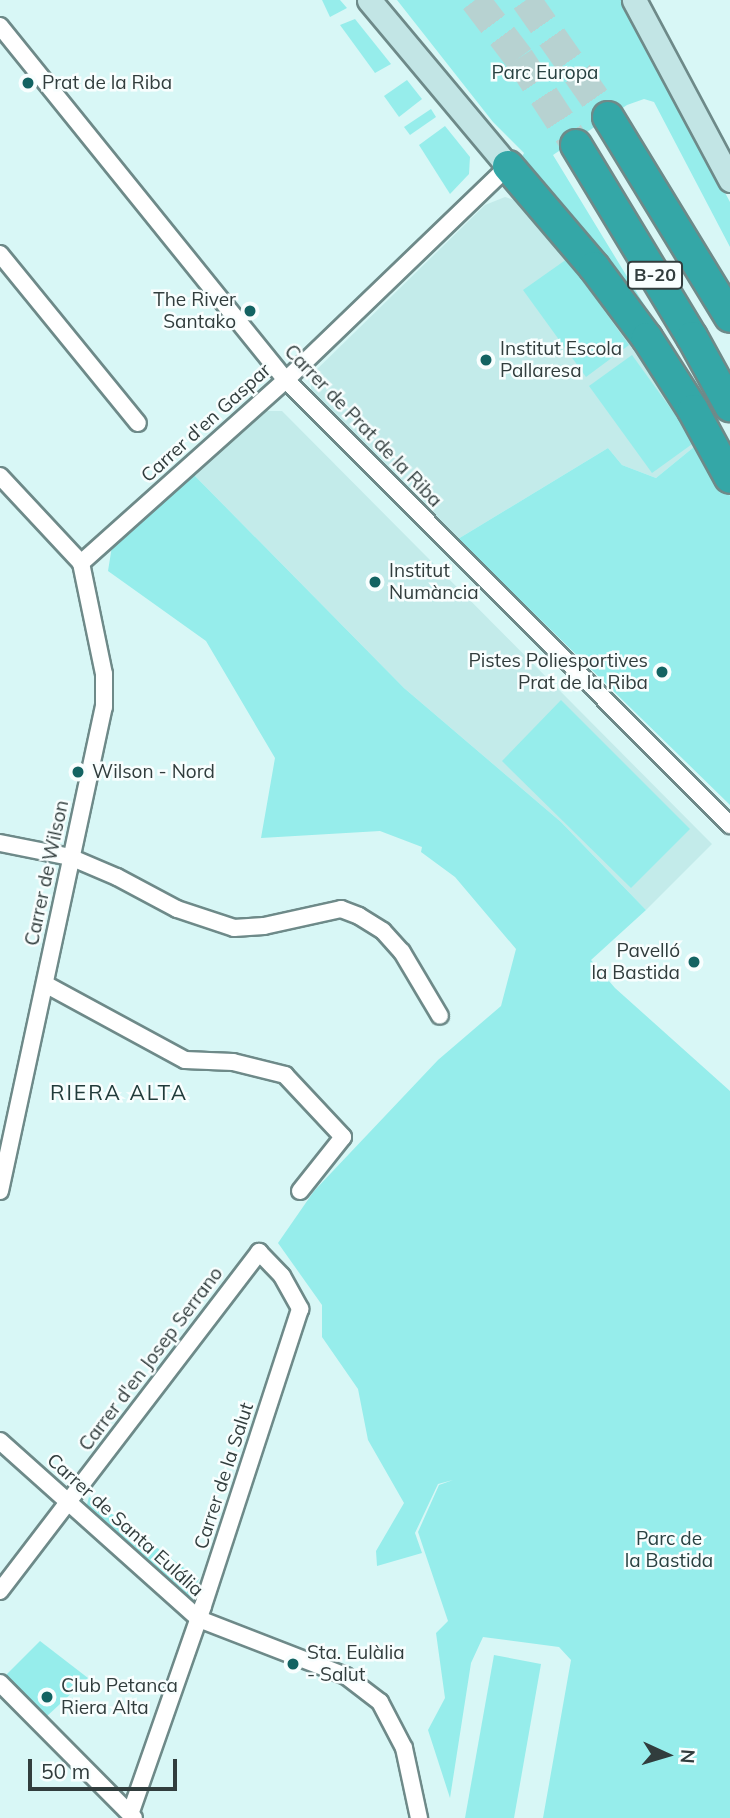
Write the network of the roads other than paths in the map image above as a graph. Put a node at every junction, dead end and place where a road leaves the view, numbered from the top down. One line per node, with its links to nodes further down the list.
1 (369, 0): 6 (street)
2 (640, 2): 7 (street)
3 (0, 26): 10 (street, Carrer de Prat de la Riba)
4 (608, 117): 9 (highway, B-20)
5 (576, 145): 11 (highway, B-20)
6 (508, 166): 10 (street, Carrer d'en Gaspar); 14 (highway)
7 (730, 180)
8 (0, 254): 12 (street)
9 (730, 317)
10 (286, 380): 15 (street, Carrer d'en Gaspar); 16 (street, Carrer de Prat de la Riba)
11 (730, 406)
12 (138, 423)
13 (0, 476): 15 (street)
14 (730, 478)
15 (81, 563): 18 (street, Carrer de Wilson)
16 (730, 825)
17 (0, 843): 18 (street)
18 (70, 857): 19 (street, Carrer de Wilson); 20 (street)
19 (44, 984): 21 (street, Carrer de Wilson); 22 (street)
20 (440, 1016)
21 (0, 1191)
22 (300, 1191)
23 (300, 1309): 25 (street, Carrer d'en Josep Serrano); 27 (street, Carrer de la Salut)
24 (0, 1441): 25 (street, Carrer de Santa Eulália)
25 (68, 1503): 26 (street, Carrer d'en Josep Serrano); 27 (street, Carrer de Santa Eulália)
26 (0, 1591)
27 (199, 1619): 29 (street, Carrer de la Salut); 30 (street, Carrer de Santa Eulália)
28 (0, 1683): 29 (street)
29 (132, 1816)
30 (419, 1818)

